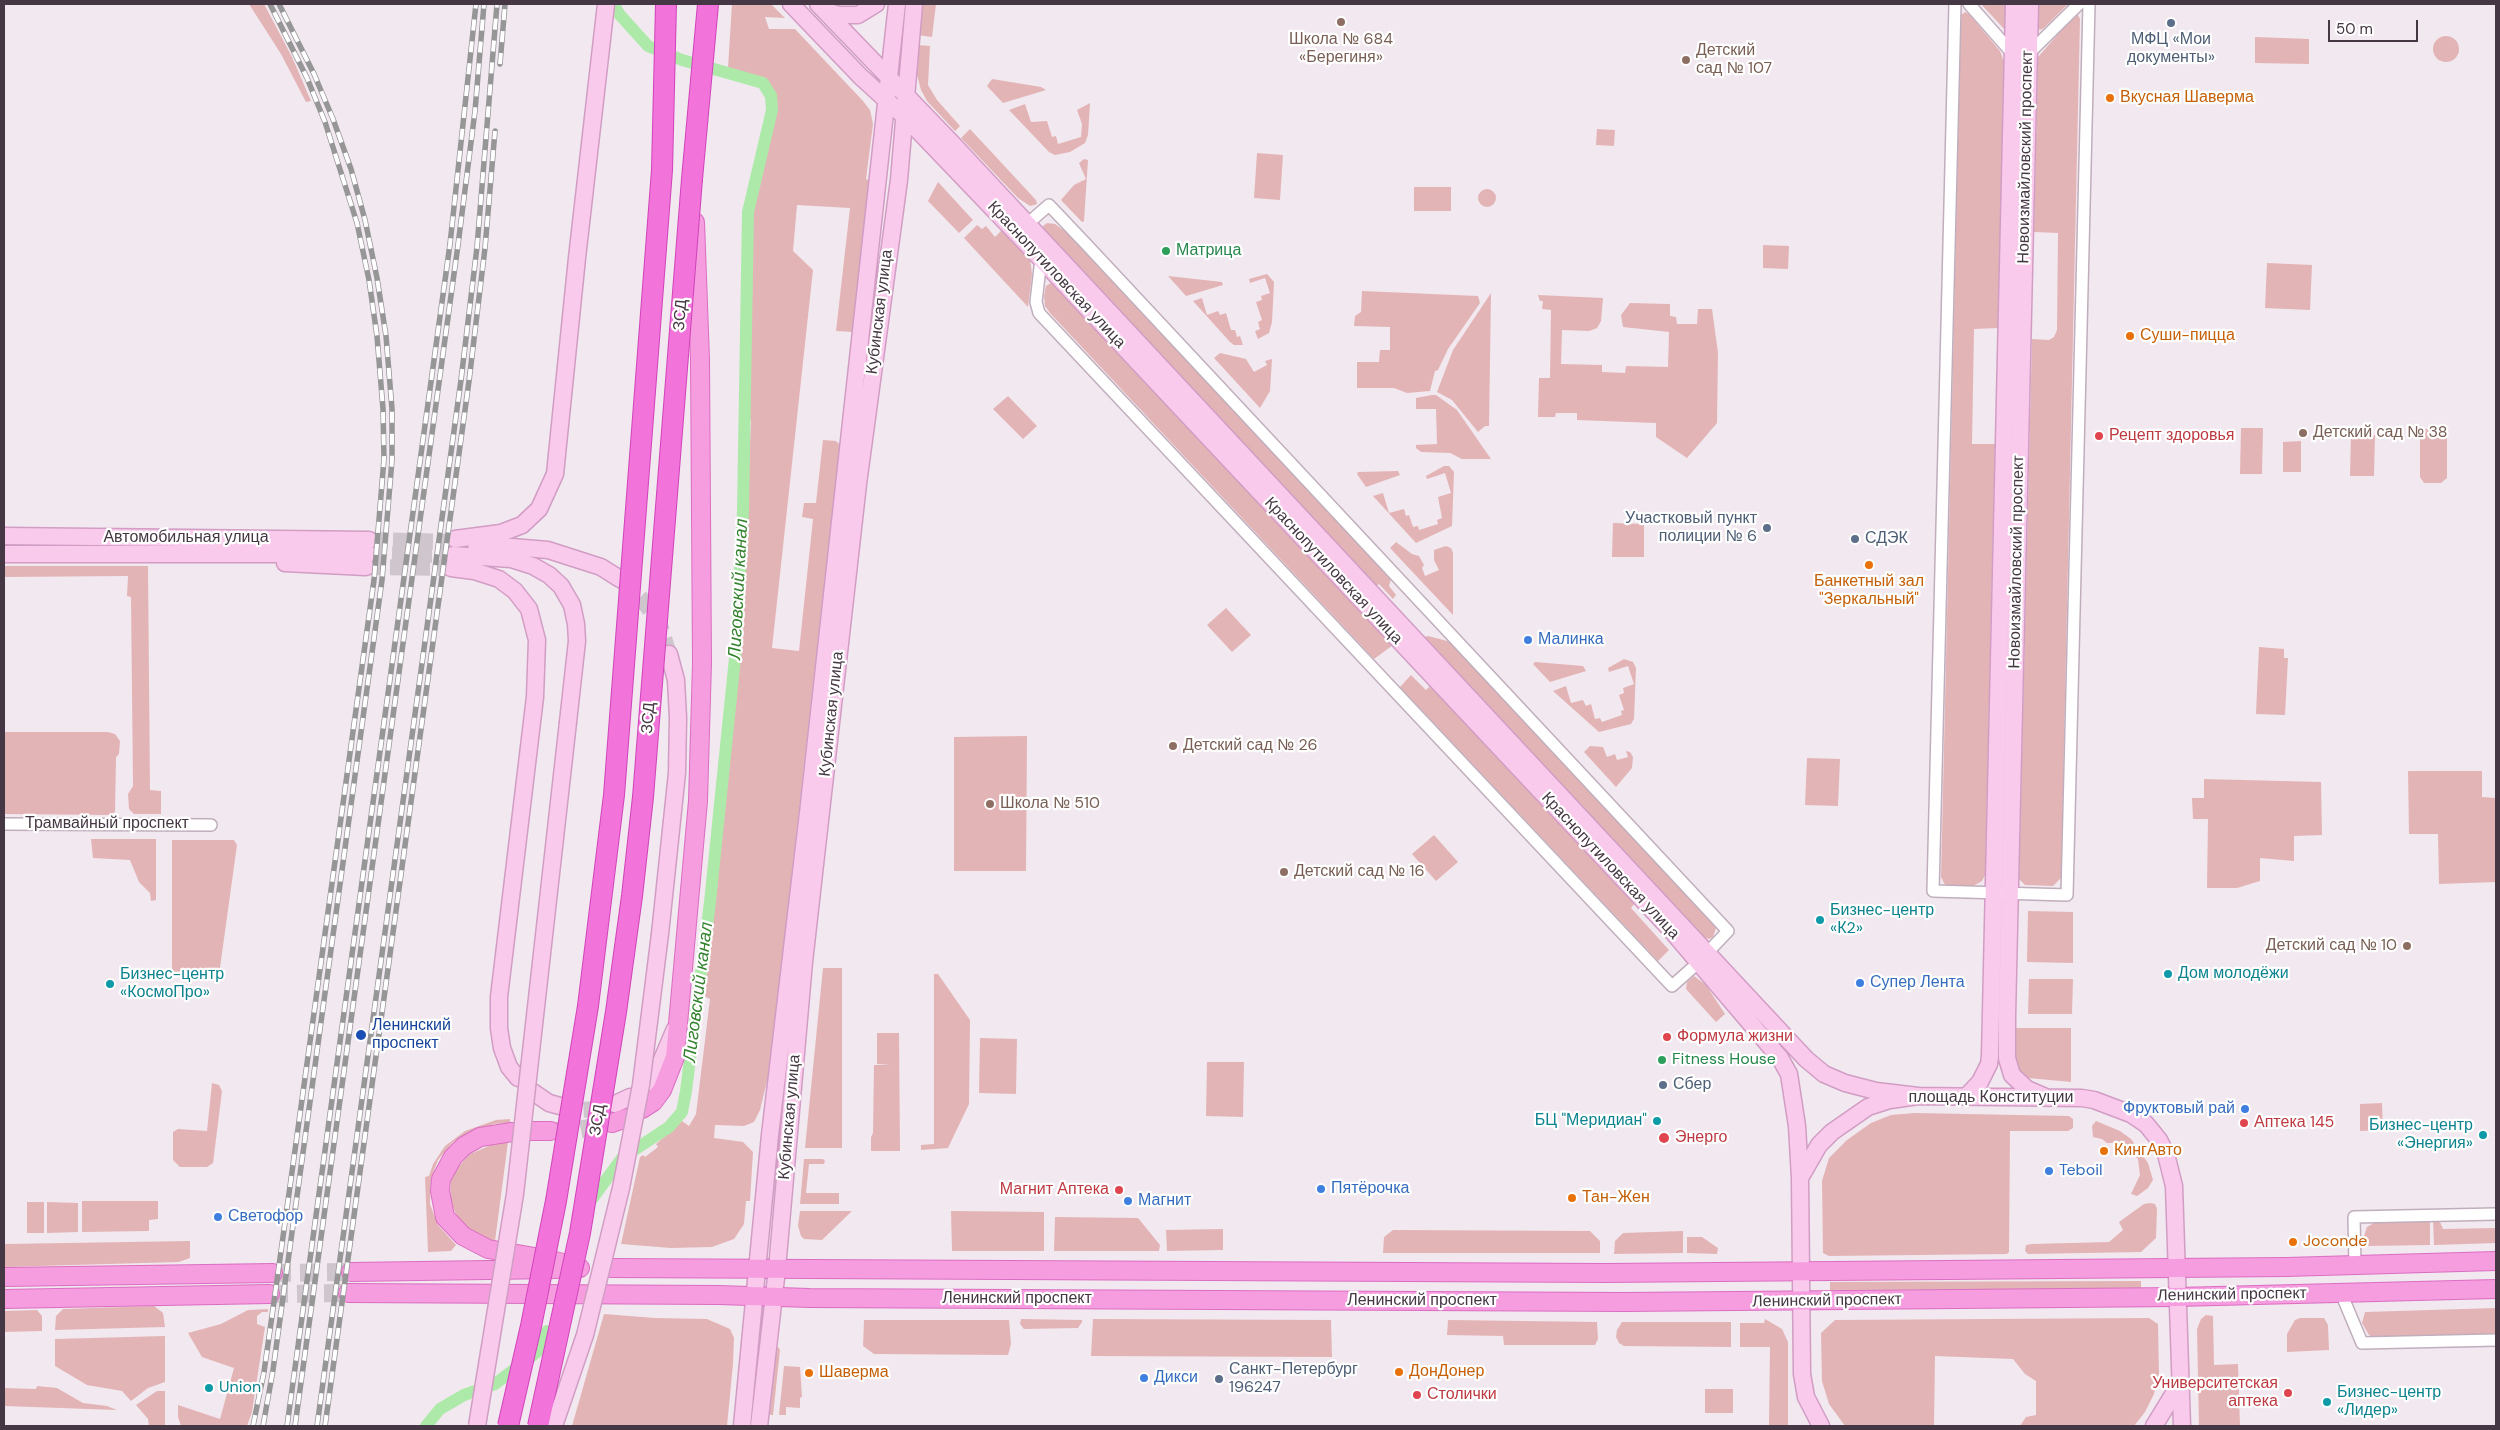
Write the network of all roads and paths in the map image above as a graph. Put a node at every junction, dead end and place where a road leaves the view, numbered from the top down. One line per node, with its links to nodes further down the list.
1 (606, 4): 24 (main road)
2 (666, 4): 65 (highway, ЗСД, bridge)
3 (708, 4): 20 (highway, ЗСД)
4 (791, 4): 18 (main road, Краснопутиловская улица)
5 (876, 4): 14 (main road)
6 (898, 4): 16 (main road, Кубинская улица)
7 (914, 4): 17 (main road, Кубинская улица)
8 (1955, 4): 30 (street)
9 (1970, 4): 15 (street)
10 (2014, 4): 15 (main road, Новоизмайловский проспект)
11 (2030, 4): 15 (main road, Новоизмайловский проспект)
12 (2079, 4): 15 (street)
13 (2089, 4): 30 (street)
14 (822, 7): 16 (main road, Краснопутиловская улица)
15 (2021, 54): 30 (main road, Новоизмайловский проспект)
16 (890, 78): 17 (main road, Краснопутиловская улица); 18 (main road, Кубинская улица)
17 (907, 96): 19 (main road, Кубинская улица); 21 (main road, Краснопутиловская улица)
18 (888, 100): 19 (main road, Краснопутиловская улица); 48 (main road, Кубинская улица)
19 (905, 117): 22 (main road, Краснопутиловская улица); 49 (main road, Кубинская улица)
20 (692, 179): 32 (main road, bridge); 66 (highway, ЗСД, bridge)
21 (1026, 225): 31 (main road, Краснопутиловская улица); 31 (street)
22 (1041, 259): 31 (main road, Краснопутиловская улица); 31 (street)
23 (4, 536): 25 (main road, Автомобильная улица)
24 (453, 551): 26 (main road); 33 (main road); 64 (main road, bridge)
25 (4, 554)
26 (620, 579)
27 (669, 654): 67 (main road, bridge)
28 (4, 824): 29 (street, Трамвайный проспект)
29 (210, 824)
30 (2002, 893): 37 (main road, Новоизмайловский проспект); 38 (main road, Новоизмайловский проспект)
31 (1703, 957): 36 (main road, Краснопутиловская улица); 42 (main road, Краснопутиловская улица)
32 (677, 1023): 34 (main road); 39 (main road)
33 (518, 1078)
34 (646, 1084)
35 (533, 1092): 40 (main road)
36 (1918, 1096): 37 (main road, площадь Конституции); 42 (main road, площадь Конституции)
37 (1967, 1096): 38 (main road, площадь Конституции)
38 (2048, 1098): 47 (main road, площадь Конституции)
39 (629, 1104)
40 (560, 1106)
41 (551, 1131): 51 (main road)
42 (1800, 1178): 52 (main road)
43 (2496, 1214): 45 (street)
44 (2496, 1261): 45 (main road, Ленинский проспект)
45 (2355, 1265): 47 (main road, Ленинский проспект)
46 (611, 1268): 48 (main road, Ленинский проспект)
47 (2176, 1268): 52 (main road, Ленинский проспект); 59 (main road, площадь Конституции)
48 (758, 1269): 49 (main road, Ленинский проспект); 58 (main road, Кубинская улица)
49 (776, 1269): 52 (main road, Ленинский проспект); 58 (main road, Кубинская улица)
50 (273, 1272): 53 (main road)
51 (350, 1272)
52 (1801, 1272): 61 (main road)
53 (4, 1277)
54 (2496, 1289): 56 (main road, Ленинский проспект)
55 (348, 1293): 58 (main road, Ленинский проспект)
56 (2340, 1293): 59 (main road, Ленинский проспект); 62 (street)
57 (270, 1294): 60 (main road)
58 (765, 1297): 61 (main road, Ленинский проспект); 68 (main road, Кубинская улица); 69 (main road, Кубинская улица)
59 (2177, 1297): 61 (main road, Ленинский проспект); 63 (main road, площадь Конституции)
60 (4, 1299)
61 (1802, 1301): 70 (main road)
62 (2496, 1340)
63 (2179, 1384): 71 (main road); 72 (main road)
64 (477, 1426)
65 (508, 1426)
66 (538, 1426)
67 (554, 1426)
68 (742, 1426)
69 (759, 1426)
70 (1821, 1426)
71 (2154, 1426)
72 (2182, 1426)

